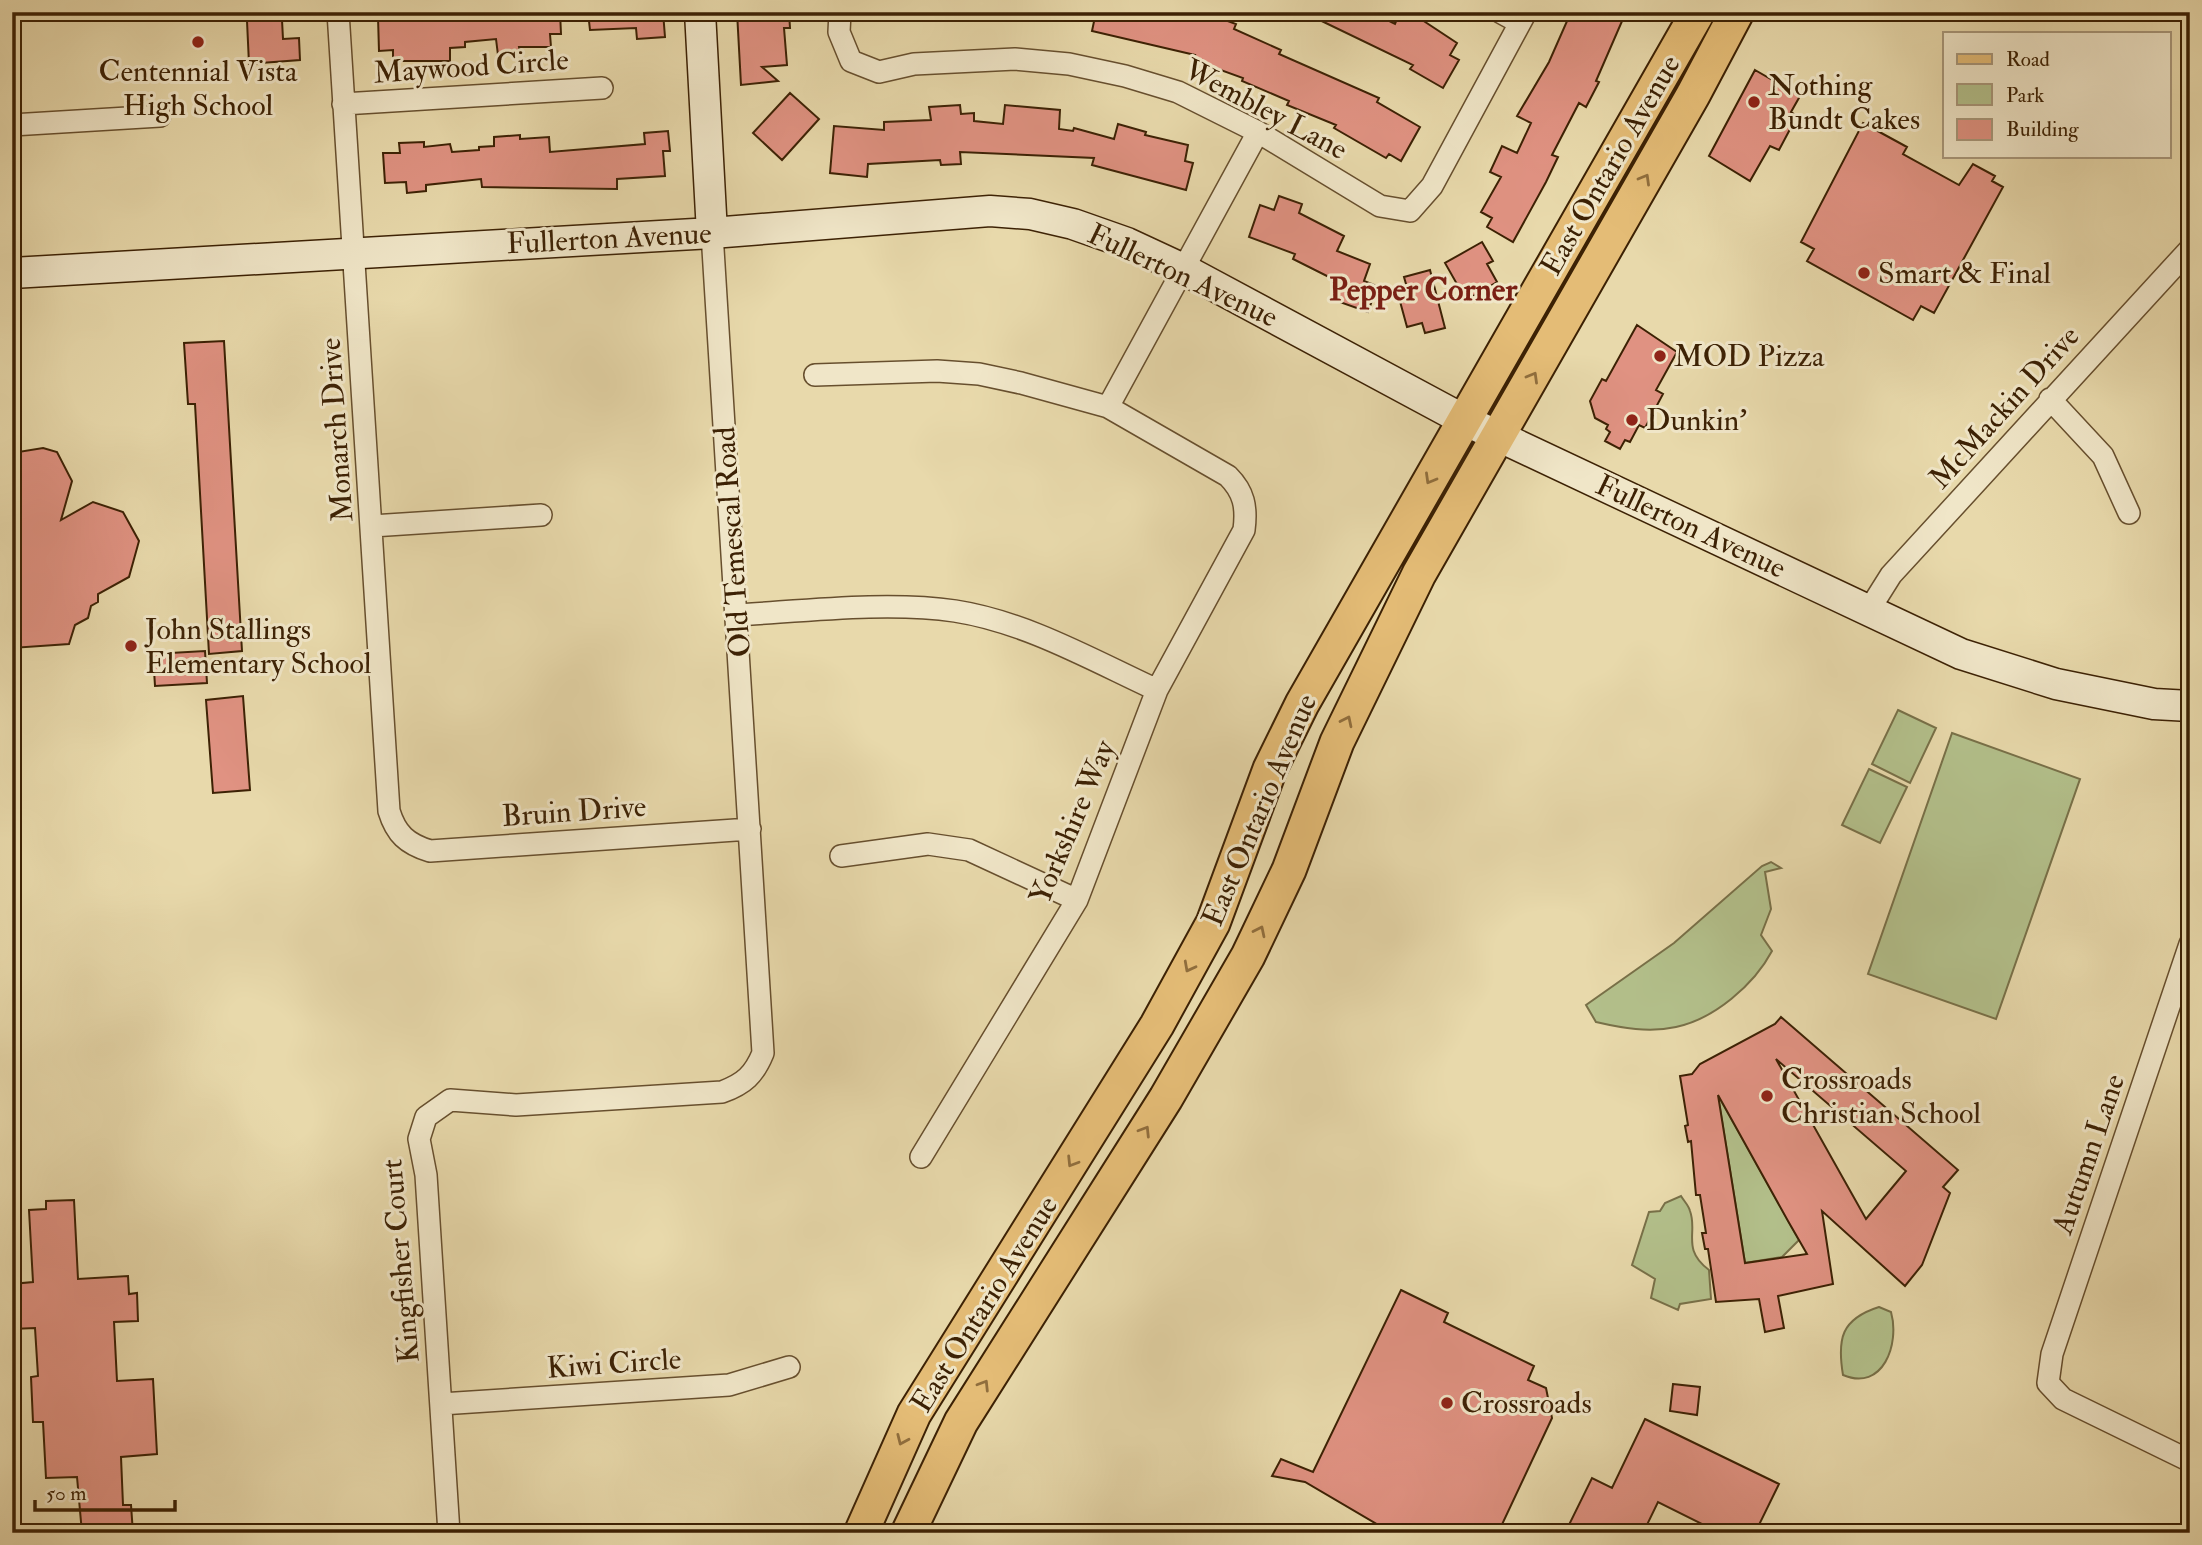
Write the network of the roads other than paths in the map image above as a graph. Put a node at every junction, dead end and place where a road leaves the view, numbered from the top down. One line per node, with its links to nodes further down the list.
1 (338, 12): 9 (street, Monarch Drive)
2 (700, 12): 13 (main road, Old Temescal Road)
3 (840, 12): 12 (street, Wembley Lane)
4 (1500, 12): 7 (street)
5 (1698, 12): 21 (main road, East Ontario Avenue)
6 (1737, 12): 22 (main road, East Ontario Avenue, one-way to 6)
7 (1523, 18): 12 (street, Wembley Lane)
8 (602, 88): 9 (street, Maywood Circle)
9 (344, 104): 15 (street, Monarch Drive)
10 (160, 116): 11 (street)
11 (12, 125)
12 (1258, 132): 16 (street)
13 (712, 233): 15 (main road, Fullerton Avenue); 16 (main road, Fullerton Avenue); 27 (street, Old Temescal Road)
14 (2190, 248): 19 (street, McMackin Drive)
15 (354, 252): 17 (main road, Fullerton Avenue); 25 (street, Monarch Drive)
16 (1183, 270): 20 (street); 21 (main road, Fullerton Avenue)
17 (12, 273)
18 (815, 375): 20 (street)
19 (2050, 399): 23 (street); 26 (street, McMackin Drive)
20 (1108, 407): 28 (street, Yorkshire Way)
21 (1464, 420): 22 (main road, Fullerton Avenue); 41 (main road, East Ontario Avenue, one-way to 41)
22 (1499, 436): 26 (main road, Fullerton Avenue); 42 (main road, East Ontario Avenue, one-way to 22)
23 (2129, 513)
24 (541, 514): 25 (street)
25 (372, 526): 31 (street, Monarch Drive)
26 (1869, 610): 29 (main road, Fullerton Avenue)
27 (737, 615): 28 (street); 30 (street, Old Temescal Road)
28 (1157, 690): 33 (street, Yorkshire Way)
29 (2190, 706)
30 (750, 829): 31 (street, Bruin Drive); 35 (street, Old Temescal Road)
31 (404, 839)
32 (841, 856): 33 (street)
33 (1077, 900): 36 (street, Yorkshire Way)
34 (2190, 944): 39 (street, Autumn Lane)
35 (756, 1070): 38 (street, Kingfisher Court)
36 (922, 1157)
37 (789, 1367): 38 (street, Kiwi Circle)
38 (441, 1404): 40 (street, Kingfisher Court)
39 (2190, 1461)
40 (449, 1533)
41 (861, 1533)
42 (908, 1533)

